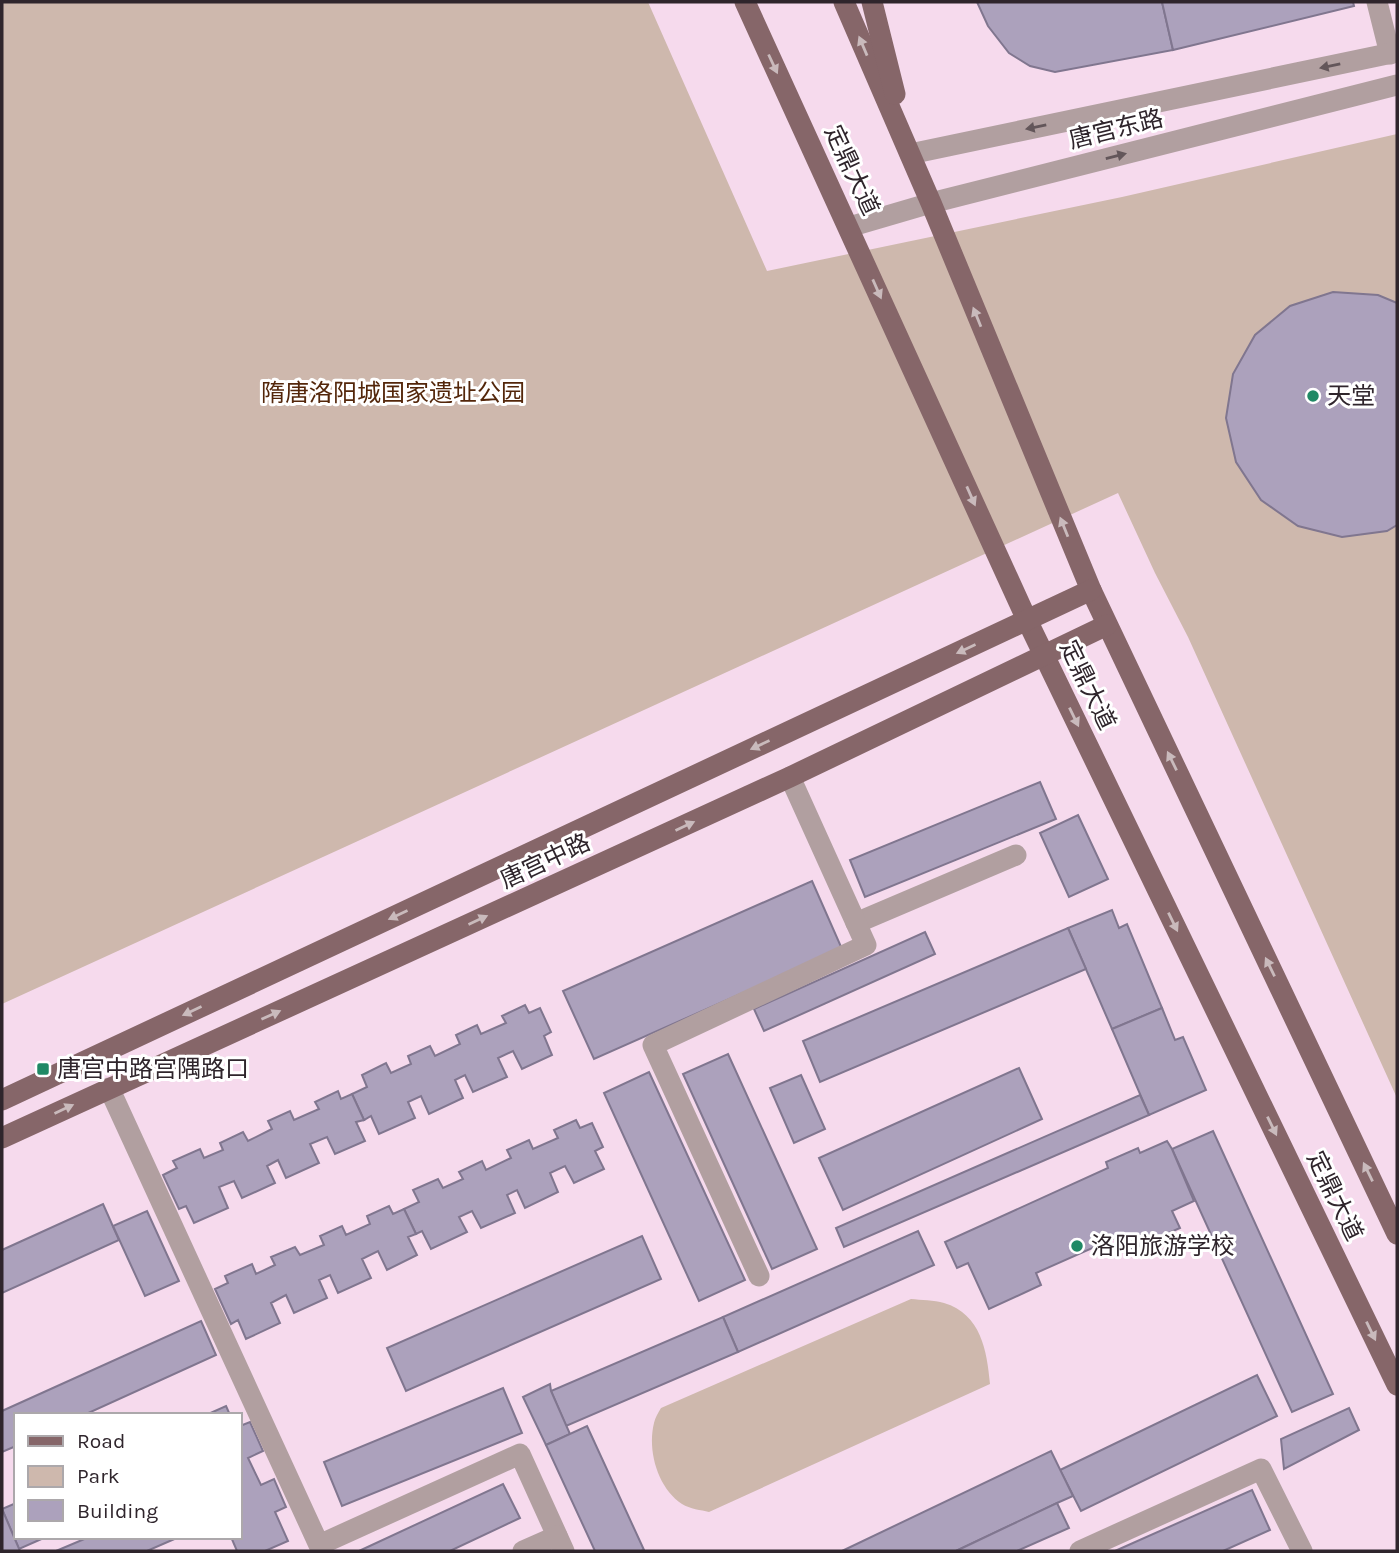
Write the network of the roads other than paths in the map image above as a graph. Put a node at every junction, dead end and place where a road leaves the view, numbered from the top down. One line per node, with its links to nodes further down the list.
1 (745, 2): 9 (main road, 定鼎大道, one-way to 9)
2 (844, 2): 7 (main road, 定鼎大道, one-way to 2)
3 (872, 2): 7 (main road)
4 (1377, 2): 5 (street)
5 (1394, 53): 7 (street, 唐宫东路, one-way to 7)
6 (1397, 85): 8 (street, 唐宫东路, one-way to 6)
7 (909, 154): 8 (main road, 定鼎大道)
8 (931, 203): 9 (street, 唐宫东路); 10 (main road, 定鼎大道, one-way to 8)
9 (849, 227): 11 (main road, 定鼎大道, one-way to 11)
10 (1090, 590): 11 (main road, 唐宫中路); 12 (main road, 定鼎大道)
11 (1027, 620): 13 (main road, 定鼎大道); 18 (main road, 唐宫中路, one-way to 18)
12 (1107, 625): 13 (main road, 唐宫中路); 20 (main road, 定鼎大道, one-way to 12)
13 (1045, 655): 14 (main road, 唐宫中路); 22 (main road, 定鼎大道, one-way to 22)
14 (790, 777): 16 (street); 17 (main road, 唐宫中路, one-way to 14)
15 (1016, 855): 16 (street)
16 (856, 923): 21 (street)
17 (109, 1088): 19 (main road, 唐宫中路, one-way to 17); 23 (street)
18 (2, 1100)
19 (2, 1138)
20 (1397, 1234)
21 (759, 1276)
22 (1397, 1385)
23 (560, 1544): 24 (street)
24 (523, 1551)
25 (1080, 1551): 26 (street)
26 (1302, 1551)

